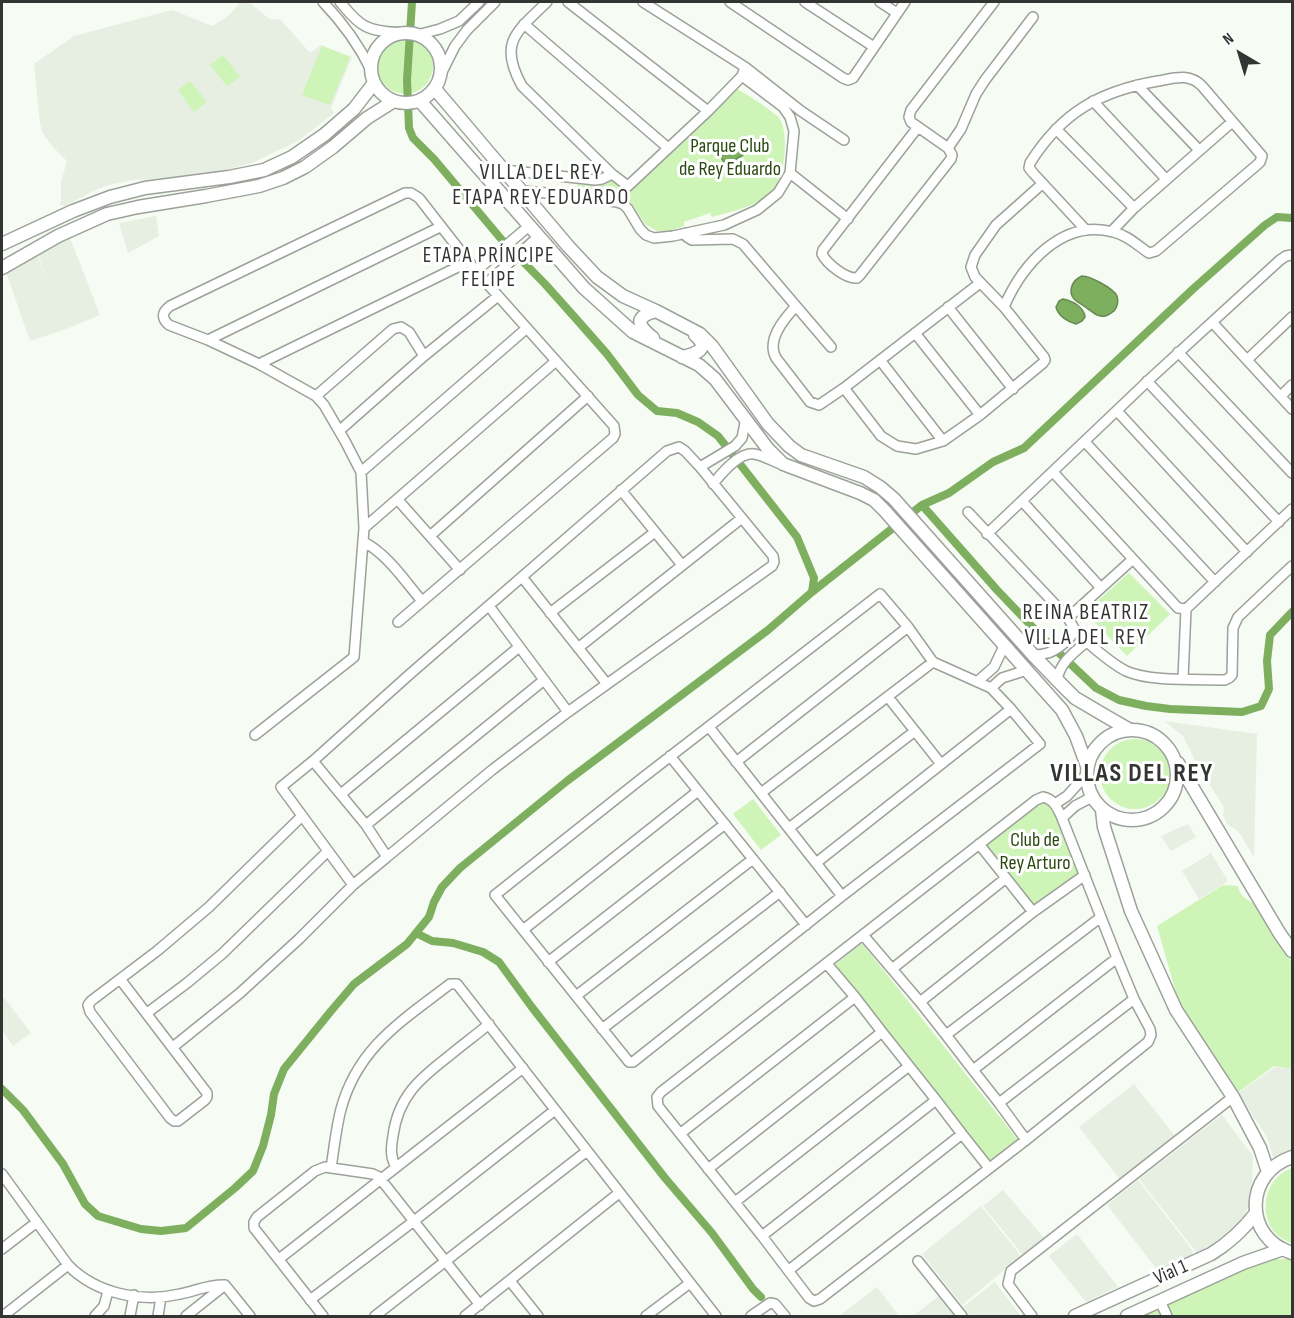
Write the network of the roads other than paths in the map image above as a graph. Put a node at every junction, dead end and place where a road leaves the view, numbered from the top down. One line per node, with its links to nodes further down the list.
1 (323, 2): 19 (street)
2 (340, 2): 16 (street)
3 (479, 2): 17 (street)
4 (495, 2): 21 (street)
5 (547, 2): 15 (street)
6 (568, 2): 28 (street)
7 (643, 2): 20 (street)
8 (730, 2): 18 (street)
9 (805, 2): 18 (street)
10 (880, 2): 13 (street)
11 (905, 2): 13 (street)
12 (994, 2): 30 (street)
13 (897, 13): 18 (street)
14 (1033, 17): 34 (street)
15 (524, 24): 33 (street); 39 (street)
16 (404, 33): 17 (street); 19 (street)
17 (417, 35): 21 (street)
18 (874, 47)
19 (371, 70): 22 (street)
20 (743, 72): 28 (street); 32 (street); 37 (street)
21 (441, 74): 24 (street)
22 (374, 83): 26 (street); 54 (street)
23 (1137, 85): 27 (street); 29 (street); 35 (street)
24 (435, 89): 25 (street); 36 (street)
25 (420, 100): 26 (street); 48 (street)
26 (394, 101): 59 (street)
27 (1092, 101): 31 (street); 41 (street)
28 (708, 111): 33 (street)
29 (1232, 122): 35 (street); 51 (street)
30 (918, 127): 34 (street); 47 (street)
31 (1056, 129): 42 (street); 46 (street)
32 (844, 141)
33 (667, 147): 39 (street)
34 (948, 148): 47 (street)
35 (1199, 150): 41 (street)
36 (505, 170): 38 (street); 43 (street)
37 (790, 173): 47 (street); 52 (street)
38 (546, 174): 40 (street); 44 (street)
39 (612, 174): 40 (street)
40 (572, 177): 45 (street)
41 (1166, 179): 46 (street)
42 (1042, 184): 50 (street); 62 (street)
43 (522, 191): 44 (street); 67 (street)
44 (545, 193): 45 (street)
45 (571, 195): 52 (street)
46 (1134, 208): 51 (street)
47 (848, 219)
48 (529, 226): 53 (street); 55 (street)
49 (440, 227): 57 (street); 73 (street); 73 (street)
50 (1084, 229): 51 (street); 66 (street)
51 (1112, 231)
52 (686, 233): 64 (street)
53 (539, 236): 58 (street); 75 (street)
54 (2, 244)
55 (496, 255): 58 (street); 60 (street)
56 (1293, 255): 70 (street)
57 (468, 262): 60 (street); 82 (street)
58 (506, 266): 61 (street)
59 (2, 268)
60 (476, 272): 61 (street)
61 (487, 283): 63 (street)
62 (980, 283): 65 (street); 66 (street)
63 (498, 296): 71 (street); 77 (street)
64 (796, 306): 74 (street); 85 (street)
65 (948, 307): 72 (street); 86 (street)
66 (1004, 307): 86 (street)
67 (656, 311): 69 (street); 75 (street)
68 (1293, 317): 80 (street)
69 (677, 321): 78 (street); 133 (street)
70 (1212, 322): 76 (street); 80 (street)
71 (527, 328): 81 (street); 99 (street)
72 (915, 333): 79 (street); 92 (street)
73 (208, 340): 82 (street)
74 (831, 347)
75 (669, 351): 78 (street)
76 (1179, 352): 83 (street); 101 (street)
77 (424, 356): 87 (street); 94 (street)
78 (682, 357): 93 (street)
79 (880, 360): 85 (street); 95 (street)
80 (1247, 360): 89 (street)
81 (556, 361): 88 (street); 104 (street)
82 (259, 364): 87 (street)
83 (1147, 381): 91 (street); 109 (street)
84 (1293, 385): 89 (street)
85 (844, 388): 95 (street)
86 (1012, 389): 92 (street)
87 (316, 396): 94 (street)
88 (588, 396): 113 (street); 119 (street)
89 (1281, 396): 90 (street)
90 (1293, 408)
91 (1117, 411): 96 (street); 115 (street)
92 (980, 415): 95 (street)
93 (746, 418): 97 (street); 98 (street)
94 (339, 431): 99 (street)
95 (943, 441)
96 (1085, 442): 100 (street); 121 (street)
97 (783, 464): 102 (street); 130 (street)
98 (700, 468): 102 (street); 103 (street)
99 (361, 472): 110 (street)
100 (1053, 472): 105 (street); 116 (street)
101 (1293, 473)
102 (713, 484): 108 (street)
103 (621, 490): 111 (street); 120 (street)
104 (398, 500): 110 (street); 113 (street)
105 (1022, 501): 112 (street); 122 (street)
106 (1293, 509): 109 (street)
107 (968, 512): 112 (street)
108 (742, 518): 117 (street); 140 (street)
109 (1279, 522): 115 (street)
110 (364, 528): 114 (street)
111 (655, 532): 117 (street); 126 (street)
112 (987, 534): 127 (street)
113 (429, 536): 119 (street)
114 (364, 542): 123 (street); 148 (street)
115 (1247, 552): 121 (street)
116 (1133, 559): 122 (street); 125 (street)
117 (682, 565): 132 (street)
118 (1293, 566): 136 (street)
119 (460, 570): 123 (street)
120 (522, 577): 124 (street); 126 (street)
121 (1215, 582): 125 (street)
122 (1101, 588): 127 (street)
123 (422, 601): 128 (street)
124 (489, 606): 131 (street); 151 (street)
125 (1186, 609): 136 (street)
126 (550, 613): 132 (street)
127 (1068, 618): 133 (street)
128 (398, 622)
129 (908, 627): 134 (street); 145 (street); 152 (street)
130 (1004, 646): 135 (street); 138 (street)
131 (519, 647): 137 (street); 157 (street)
132 (578, 648): 140 (street)
133 (1033, 656): 139 (street)
134 (933, 662): 138 (street); 142 (street)
135 (1027, 670): 141 (street); 154 (street)
136 (1183, 679): 139 (street)
137 (544, 680): 144 (street); 164 (street)
138 (978, 681): 141 (street)
139 (1057, 681): 146 (street)
140 (607, 684): 144 (street)
141 (991, 688): 143 (street)
142 (888, 696): 147 (street); 156 (street)
143 (1011, 709): 153 (street); 175 (street)
144 (568, 712): 168 (street)
145 (709, 727): 150 (street); 152 (street)
146 (1130, 730): 149 (street); 154 (street)
147 (915, 731): 153 (street); 165 (street)
148 (255, 735)
149 (1173, 755): 160 (street); 181 (street)
150 (670, 756): 155 (street); 179 (street)
151 (313, 761): 157 (street); 161 (street)
152 (736, 762): 156 (street)
153 (942, 764): 170 (street)
154 (1086, 770): 158 (street); 159 (street)
155 (699, 791): 163 (street); 179 (street)
156 (761, 793): 165 (street)
157 (341, 794): 164 (street)
158 (1092, 797): 160 (street); 162 (street)
159 (1055, 804): 162 (street); 166 (street)
160 (1102, 810): 200 (street)
161 (302, 816): 167 (street); 186 (street)
162 (1062, 818): 171 (street)
163 (725, 824): 169 (street); 183 (street)
164 (366, 825): 168 (street)
165 (789, 828): 170 (street)
166 (979, 844): 172 (street); 180 (street)
167 (328, 851): 173 (street); 191 (street)
168 (387, 857): 173 (street)
169 (753, 858): 174 (street); 187 (street)
170 (816, 863): 175 (street)
171 (1085, 875): 176 (street); 177 (street)
172 (1006, 878): 176 (street); 185 (street)
173 (353, 885): 196 (street)
174 (780, 892): 178 (street); 193 (street)
175 (842, 896): 178 (street)
176 (1033, 912): 190 (street)
177 (1101, 917): 182 (street); 195 (street)
178 (806, 925): 193 (street)
179 (523, 930): 183 (street)
180 (864, 935): 184 (street); 185 (street)
181 (1293, 951)
182 (1117, 958): 189 (street); 199 (street)
183 (548, 962): 187 (street)
184 (827, 964): 188 (street); 204 (street)
185 (892, 969): 190 (street)
186 (120, 979): 191 (street); 196 (street)
187 (576, 996): 193 (street)
188 (855, 997): 194 (street); 204 (street)
189 (1134, 999): 202 (street); 206 (street)
190 (920, 1002): 195 (street)
191 (147, 1013): 196 (street)
192 (489, 1024): 198 (street); 209 (street); 210 (street)
193 (602, 1029)
194 (882, 1032): 197 (street); 212 (street)
195 (946, 1035): 199 (street)
196 (173, 1047)
197 (909, 1066): 201 (street); 217 (street)
198 (523, 1068): 203 (street); 209 (street)
199 (973, 1070): 202 (street)
200 (1233, 1097): 213 (street); 253 (street)
201 (936, 1100): 205 (street); 221 (street)
202 (999, 1103): 206 (street)
203 (555, 1110): 207 (street); 219 (street)
204 (681, 1133): 212 (street)
205 (963, 1134): 211 (street); 228 (street)
206 (1026, 1140): 211 (street)
207 (587, 1151): 216 (street); 226 (street)
208 (1293, 1157): 213 (street)
209 (396, 1167): 215 (street)
210 (332, 1168): 215 (street); 224 (street)
211 (989, 1168): 228 (street)
212 (708, 1169): 217 (street)
213 (1268, 1172): 218 (street)
214 (3, 1178): 220 (street)
215 (381, 1179): 219 (street); 224 (street)
216 (619, 1193): 229 (street); 230 (street)
217 (735, 1202): 221 (street)
218 (1256, 1213): 223 (street); 254 (street, Vial 1)
219 (414, 1221): 226 (street); 235 (street)
220 (37, 1222): 222 (street); 227 (street)
221 (762, 1236): 228 (street)
222 (2, 1249)
223 (1288, 1251): 236 (street, Vial 1)
224 (279, 1259): 235 (street)
225 (918, 1261): 252 (street)
226 (445, 1262): 237 (street); 245 (street)
227 (68, 1265): 232 (street); 238 (street)
228 (789, 1270)
229 (510, 1281): 237 (street); 247 (street)
230 (690, 1283): 248 (street); 249 (street)
231 (225, 1285): 234 (street); 242 (street); 243 (street)
232 (108, 1291): 233 (street); 239 (street)
233 (134, 1295): 234 (street); 240 (street)
234 (161, 1297): 241 (street)
235 (310, 1300): 244 (street)
236 (1160, 1301): 255 (street, Vial 1); 256 (street)
237 (480, 1305): 246 (street)
238 (3, 1317)
239 (95, 1317)
240 (130, 1317)
241 (158, 1317)
242 (186, 1317)
243 (250, 1317)
244 (323, 1317)
245 (375, 1317)
246 (465, 1317)
247 (538, 1317)
248 (646, 1317)
249 (716, 1317)
250 (751, 1317): 251 (street)
251 (785, 1317)
252 (962, 1317)
253 (1032, 1317)
254 (1075, 1317)
255 (1127, 1317)
256 (1167, 1317)

